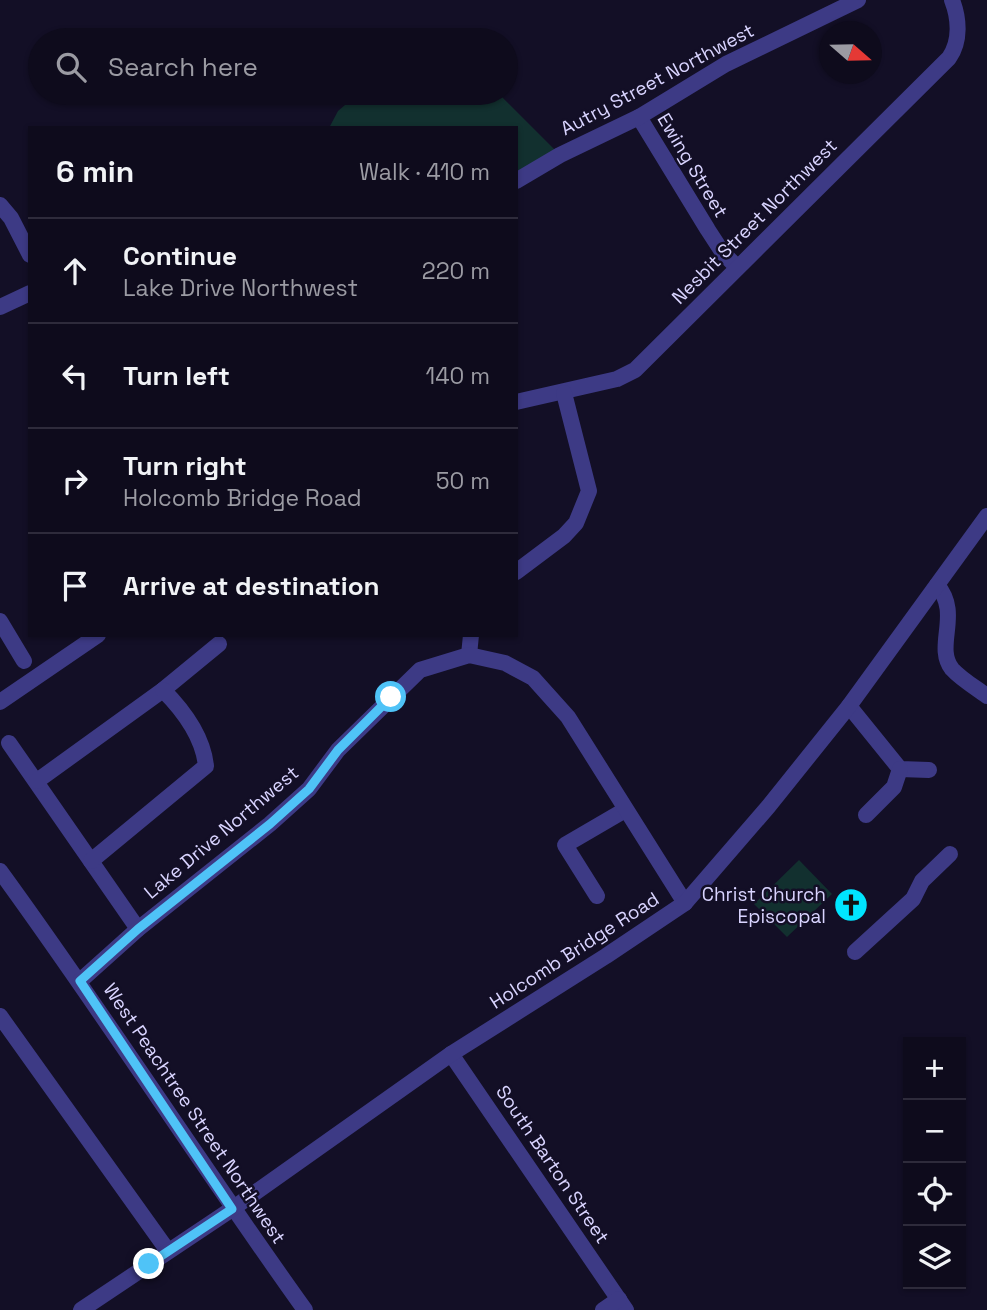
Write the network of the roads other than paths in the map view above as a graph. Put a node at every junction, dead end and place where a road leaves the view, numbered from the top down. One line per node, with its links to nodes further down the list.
1 (858, 0): 3 (street, Autry Street Northwest)
2 (952, 0): 7 (street, Nesbit Street Northwest)
3 (639, 117): 4 (street, Autry Street Northwest); 7 (street, Ewing Street)
4 (518, 180)
5 (0, 205): 6 (street)
6 (28, 251)
7 (737, 267): 10 (street, Nesbit Street Northwest)
8 (28, 294): 9 (street)
9 (0, 307)
10 (564, 393): 11 (street, Nesbit Street Northwest); 13 (street)
11 (518, 402)
12 (987, 516): 14 (street, Holcomb Bridge Road)
13 (518, 570)
14 (937, 585): 22 (street); 24 (street, Holcomb Bridge Road)
15 (0, 621): 20 (street)
16 (94, 637): 23 (street)
17 (471, 637): 19 (street)
18 (219, 644): 21 (street)
19 (469, 655): 29 (street); 36 (street, Lake Drive Northwest)
20 (24, 662)
21 (163, 690): 28 (street); 32 (street)
22 (987, 696)
23 (0, 702)
24 (849, 706): 26 (street); 35 (street, Holcomb Bridge Road)
25 (9, 743): 28 (street)
26 (900, 769): 27 (street); 30 (street)
27 (929, 770)
28 (37, 781): 32 (street)
29 (625, 810): 34 (street); 35 (street)
30 (866, 815)
31 (950, 854): 37 (street)
32 (91, 861): 36 (street)
33 (0, 871): 38 (street, West Peachtree Street Northwest)
34 (597, 896)
35 (685, 903): 40 (street, Holcomb Bridge Road)
36 (138, 929): 38 (street, Lake Drive Northwest)
37 (855, 952)
38 (80, 981): 41 (street, West Peachtree Street Northwest)
39 (0, 1016): 42 (street)
40 (451, 1054): 41 (street, Holcomb Bridge Road); 43 (street, South Barton Street)
41 (232, 1209): 42 (street, Holcomb Bridge Road); 45 (street, West Peachtree Street Northwest)
42 (168, 1251): 44 (street, Holcomb Bridge Road)
43 (622, 1305): 46 (street)
44 (82, 1310)
45 (305, 1310)
46 (603, 1310)

